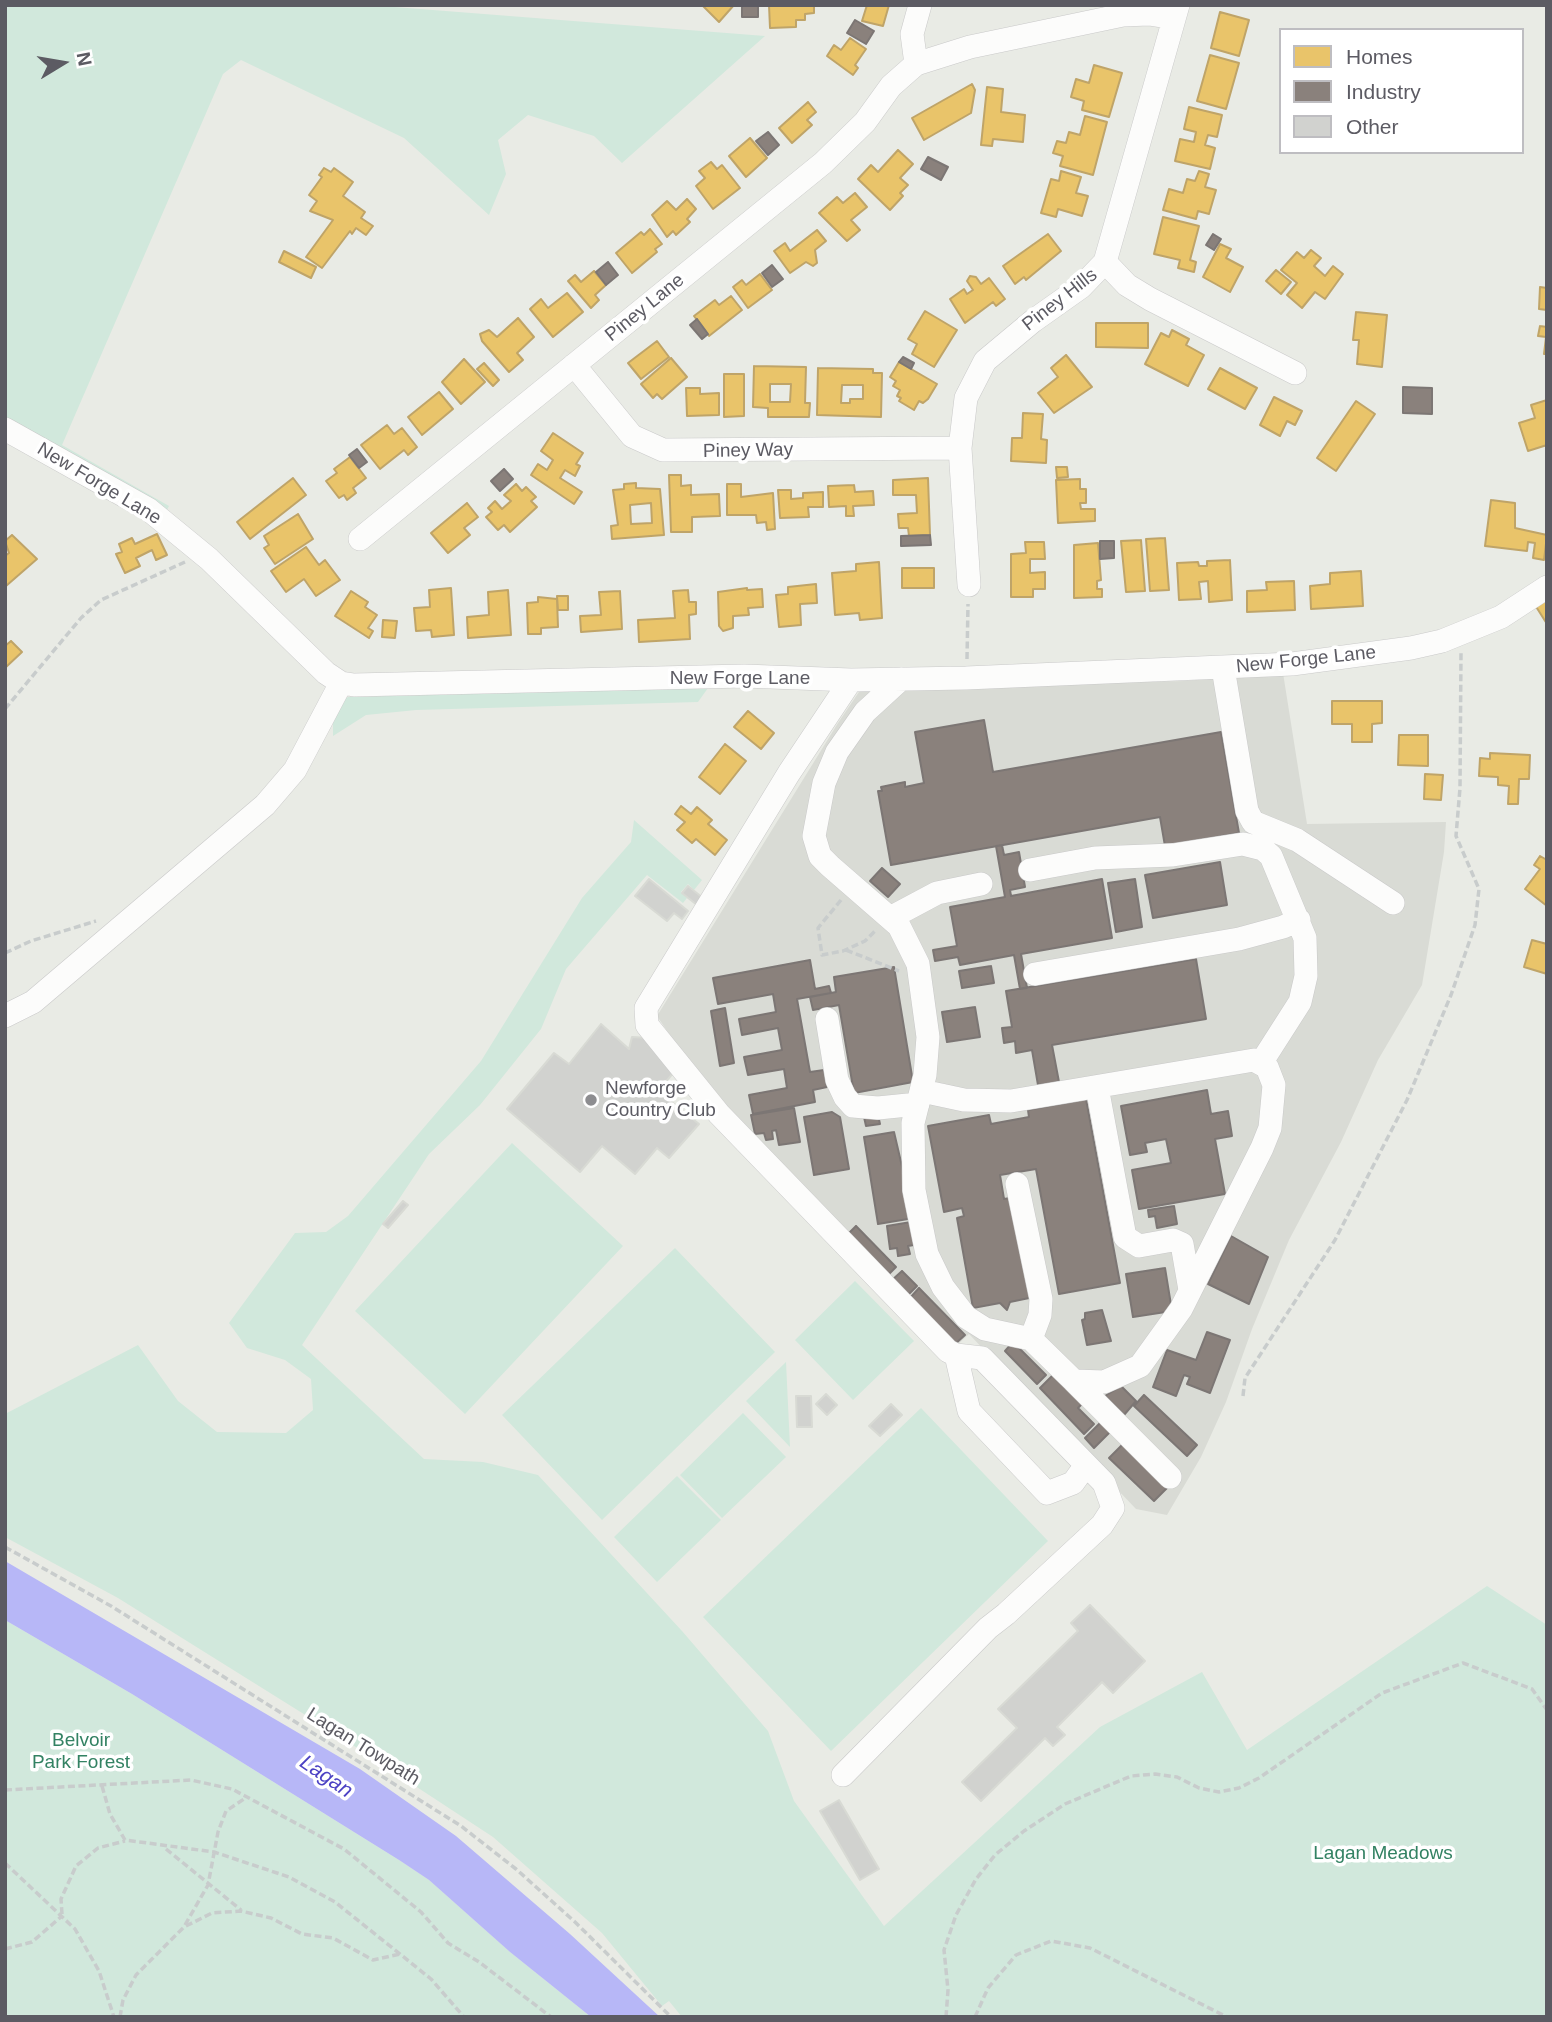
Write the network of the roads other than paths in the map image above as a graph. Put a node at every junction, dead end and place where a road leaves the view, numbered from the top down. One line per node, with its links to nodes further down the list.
1 (920, 5): 3 (street)
2 (1176, 12): 3 (street, Piney Lane); 4 (street, Piney Hills)
3 (916, 64): 5 (street, Piney Lane)
4 (1105, 262): 6 (street); 8 (street, Piney Hills)
5 (574, 365): 8 (street, Piney Way); 9 (street, Piney Lane)
6 (1295, 373)
7 (5, 429): 15 (street, New Forge Lane)
8 (960, 448): 10 (street, Piney Hills)
9 (360, 539)
10 (969, 584)
11 (1547, 587): 12 (street, New Forge Lane)
12 (1223, 668): 13 (street, New Forge Lane); 18 (street)
13 (901, 679): 14 (street, New Forge Lane); 19 (street)
14 (850, 680): 15 (street, New Forge Lane); 30 (street)
15 (341, 684): 22 (street)
16 (1030, 870): 20 (street)
17 (981, 884): 19 (street)
18 (1394, 903)
19 (891, 917): 26 (street)
20 (1298, 920): 21 (street); 24 (street)
21 (1035, 974)
22 (5, 1016)
23 (827, 1019): 26 (street)
24 (1261, 1063): 25 (street); 28 (street)
25 (1097, 1087): 26 (street); 28 (street)
26 (920, 1097): 29 (street)
27 (1017, 1184): 29 (street)
28 (1190, 1290): 31 (street)
29 (1031, 1339): 31 (street)
30 (956, 1355): 32 (street); 32 (street)
31 (1074, 1381): 33 (street)
32 (1086, 1465): 34 (street)
33 (1170, 1477)
34 (843, 1775)

